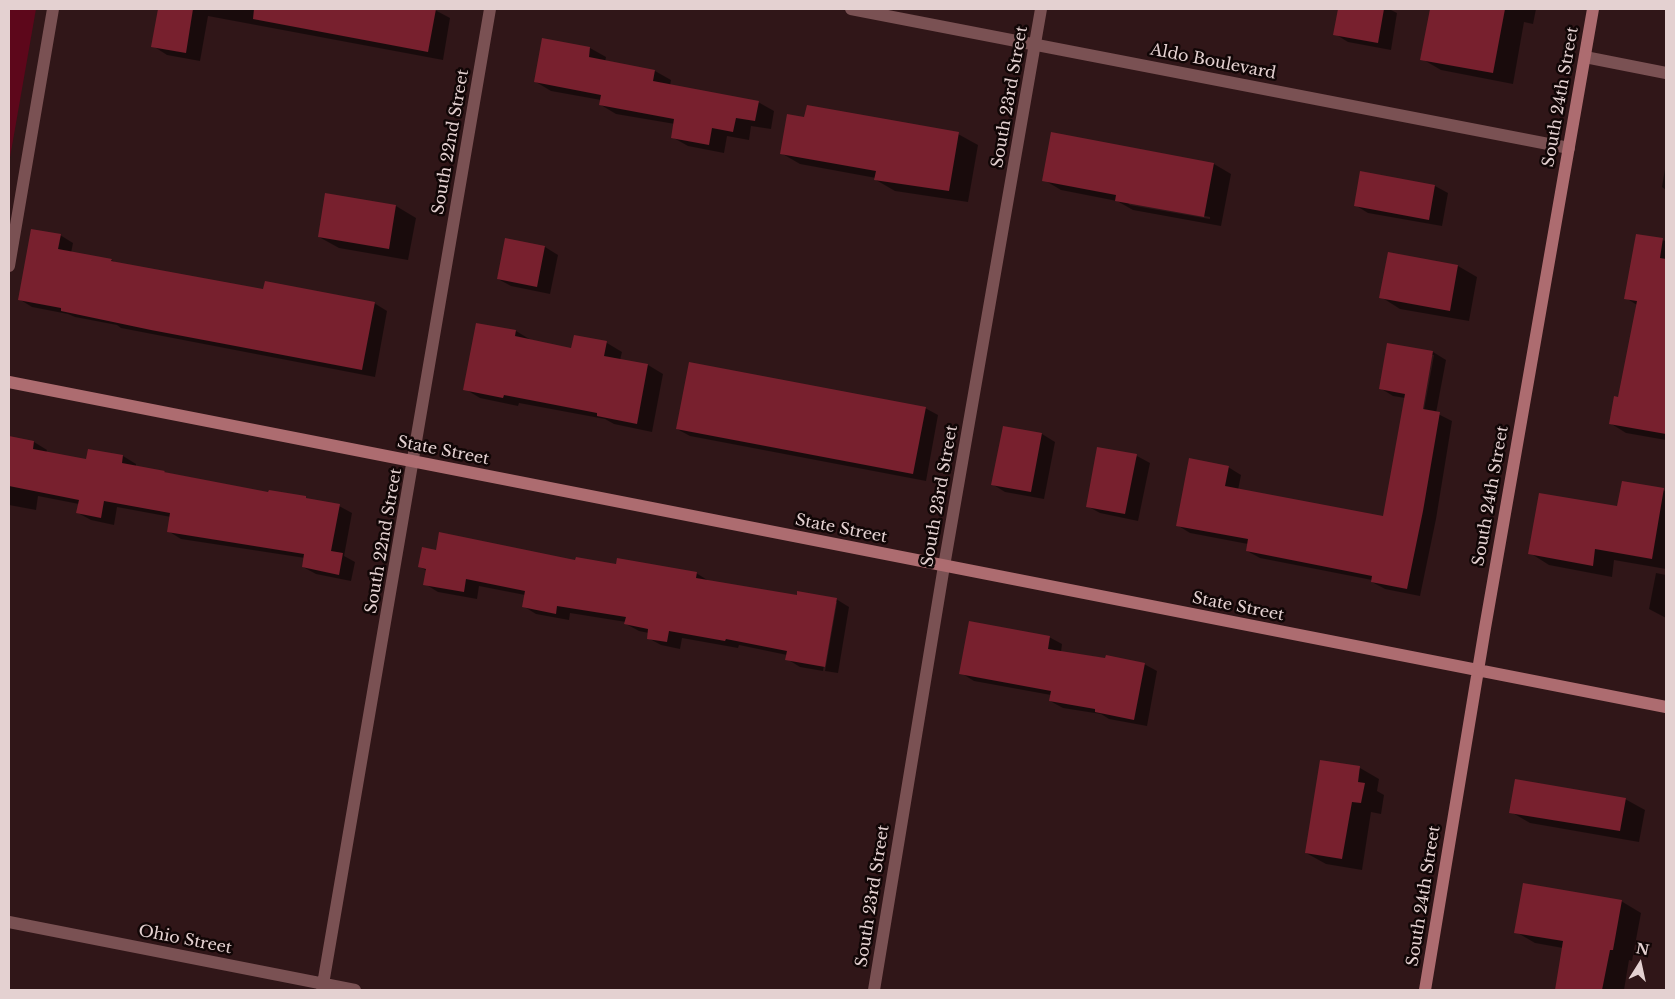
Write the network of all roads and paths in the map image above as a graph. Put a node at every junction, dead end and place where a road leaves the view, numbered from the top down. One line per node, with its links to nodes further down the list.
1 (53, 9): 10 (street)
2 (490, 9): 12 (street, South 22nd Street)
3 (851, 9): 6 (street, Aldo Boulevard)
4 (1041, 9): 6 (street, South 23rd Street)
5 (1593, 9): 7 (street, South 24th Street)
6 (1035, 45): 9 (street, Aldo Boulevard); 13 (street, South 23rd Street)
7 (1585, 57): 8 (street); 9 (street, South 24th Street)
8 (1666, 72)
9 (1569, 148): 14 (street, South 24th Street)
10 (9, 266)
11 (9, 382): 12 (street, State Street)
12 (414, 461): 13 (street, State Street); 17 (street, South 22nd Street)
13 (944, 566): 14 (street, State Street); 19 (street, South 23rd Street)
14 (1478, 670): 15 (street, State Street); 20 (street, South 24th Street)
15 (1666, 707)
16 (9, 922): 17 (street, Ohio Street)
17 (323, 987): 18 (street, Ohio Street)
18 (355, 990)
19 (874, 990)
20 (1425, 990)

